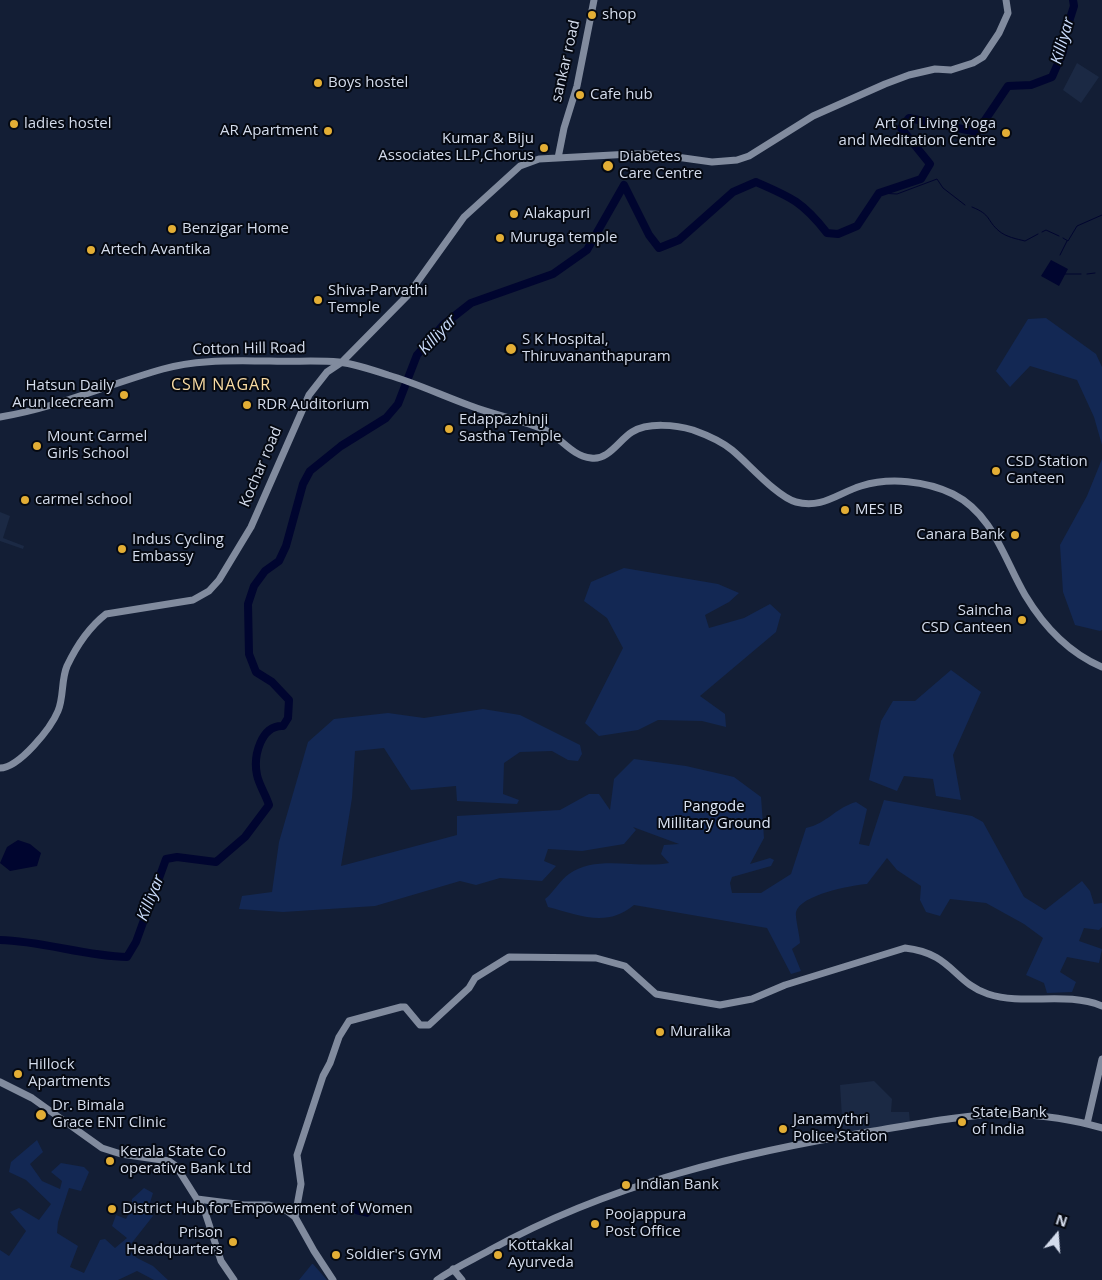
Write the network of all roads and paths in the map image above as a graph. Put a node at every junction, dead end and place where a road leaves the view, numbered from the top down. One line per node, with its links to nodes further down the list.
1 (594, 0): 3 (street, sankar road)
2 (1006, 0): 3 (street, Kochar road)
3 (558, 158): 4 (street, Kochar road)
4 (342, 362): 5 (street, Cotton Hill Road); 6 (street, Cotton Hill Road); 7 (street, Kochar road)
5 (0, 416)
6 (1102, 667)
7 (0, 768)
8 (1102, 1006): 14 (street)
9 (1102, 1059): 11 (street)
10 (0, 1082): 13 (street)
11 (1087, 1124): 12 (street); 15 (street)
12 (1102, 1128)
13 (196, 1199): 14 (street); 16 (street)
14 (295, 1216): 17 (street)
15 (453, 1269): 18 (street); 19 (street)
16 (234, 1280)
17 (333, 1280)
18 (438, 1280)
19 (462, 1280)

